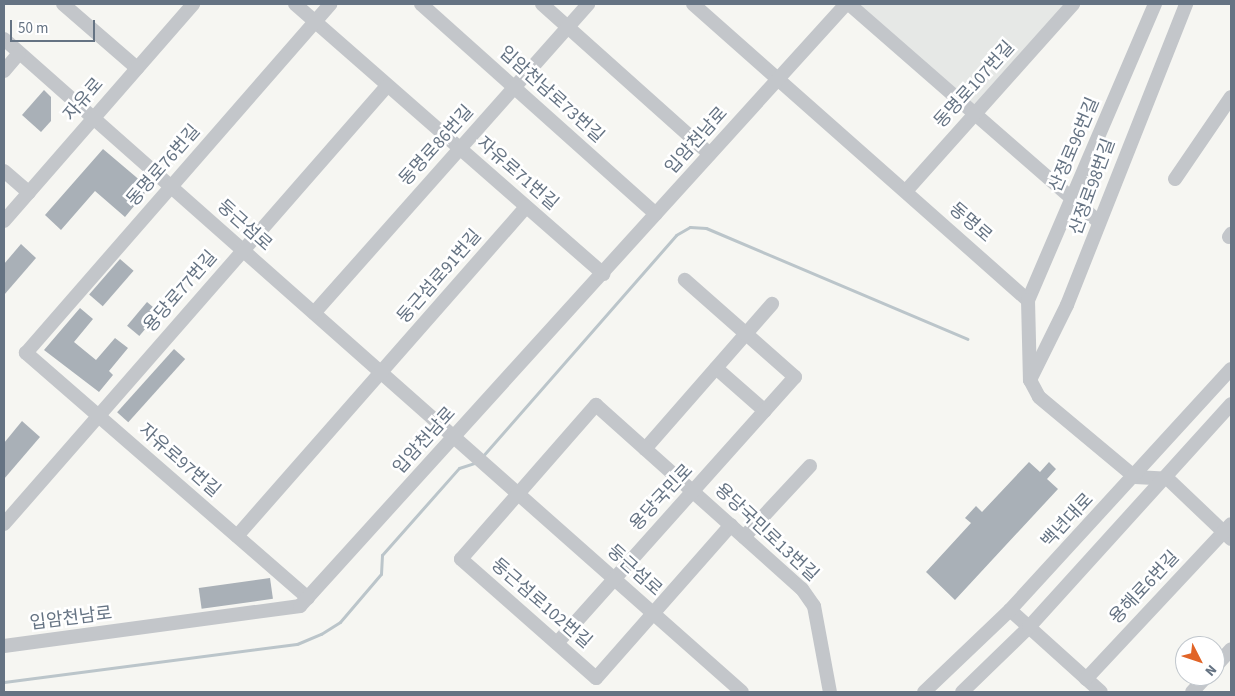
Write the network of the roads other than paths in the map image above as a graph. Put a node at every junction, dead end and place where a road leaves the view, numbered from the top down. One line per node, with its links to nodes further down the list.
1 (194, 4): 18 (street, 자유로)
2 (295, 4): 14 (street, 자유로71번길)
3 (330, 4): 14 (street, 동명로76번길)
4 (421, 4): 22 (street, 입암천남로73번길)
5 (542, 4): 15 (street)
6 (588, 4): 15 (street, 동명로86번길)
7 (693, 4): 13 (street, 동명로)
8 (847, 4): 20 (street, 입암천남로); 24 (street)
9 (1073, 4): 24 (street, 동명로107번길)
10 (1155, 4): 33 (street, 산정로96번길)
11 (1186, 4): 37 (street, 산정로98번길)
12 (72, 7): 18 (street)
13 (709, 9): 20 (street, 동명로)
14 (315, 21): 21 (street, 자유로71번길); 30 (street, 동명로76번길)
15 (568, 27): 22 (street, 동명로86번길); 27 (street)
16 (4, 40): 17 (street, 둥근섬로)
17 (19, 53): 19 (street); 25 (street, 둥근섬로)
18 (137, 68): 25 (street, 자유로)
19 (4, 71)
20 (779, 79): 27 (street, 입암천남로); 31 (street, 동명로)
21 (387, 86): 26 (street, 자유로71번길); 38 (street, 용당로77번길)
22 (514, 87): 26 (street, 동명로86번길); 35 (street, 입암천남로73번길)
23 (1231, 97): 29 (street)
24 (975, 114): 31 (street, 동명로107번길); 33 (street)
25 (93, 118): 30 (street, 둥근섬로); 32 (street, 자유로)
26 (459, 149): 34 (street, 자유로71번길); 43 (street, 동명로86번길)
27 (710, 154): 35 (street, 입암천남로)
28 (4, 171): 32 (street)
29 (1175, 179)
30 (172, 187): 38 (street, 둥근섬로); 45 (street, 동명로76번길)
31 (906, 192): 41 (street, 동명로)
32 (29, 193): 36 (street, 자유로)
33 (1072, 198): 37 (street); 41 (street, 산정로96번길)
34 (526, 207): 39 (street, 자유로71번길); 48 (street, 둥근섬로91번길)
35 (656, 214): 39 (street, 입암천남로)
36 (4, 221)
37 (1099, 222): 49 (street, 산정로98번길)
38 (242, 250): 43 (street, 둥근섬로); 52 (street, 용당로77번길)
39 (603, 274): 53 (street, 입암천남로)
40 (685, 280): 44 (street)
41 (1028, 300): 49 (street)
42 (772, 304): 44 (street)
43 (314, 313): 48 (street, 둥근섬로)
44 (745, 334): 46 (street); 51 (street, 용당국민로)
45 (26, 353): 52 (street, 자유로97번길)
46 (716, 368): 51 (street); 54 (street)
47 (1231, 369): 56 (street, 백년대로)
48 (382, 372): 53 (street, 둥근섬로); 63 (street, 둥근섬로91번길)
49 (1030, 380): 56 (street)
50 (1231, 404): 57 (street)
51 (765, 410): 58 (street, 용당국민로)
52 (98, 416): 60 (street, 용당로77번길); 63 (street, 자유로97번길)
53 (457, 439): 59 (street, 둥근섬로); 66 (street, 입암천남로)
54 (645, 449): 58 (street, 용당국민로13번길); 59 (street, 용당국민로13번길)
55 (810, 466): 64 (street)
56 (1135, 477): 57 (street); 67 (street, 백년대로)
57 (1168, 479): 62 (street); 69 (street)
58 (692, 491): 61 (street, 용당국민로13번길); 65 (street, 용당국민로)
59 (518, 494): 65 (street, 둥근섬로); 70 (street, 둥근섬로102번길)
60 (4, 524)
61 (731, 525): 64 (street, 용당국민로13번길); 68 (street)
62 (1230, 531): 72 (street, 용해로6번길)
63 (237, 536): 66 (street, 자유로97번길)
64 (744, 537): 74 (street, 용당국민로13번길)
65 (614, 579): 68 (street, 둥근섬로); 70 (street, 용당국민로)
66 (308, 598): 71 (street, 입암천남로)
67 (1010, 610): 69 (street); 75 (street, 백년대로)
68 (653, 613): 70 (street, 둥근섬로102번길); 73 (street, 둥근섬로)
69 (1029, 627): 72 (street); 76 (street)
70 (557, 644)
71 (4, 646)
72 (1086, 679): 77 (street)
73 (742, 692)
74 (830, 692)
75 (924, 692)
76 (962, 692)
77 (1101, 692)

